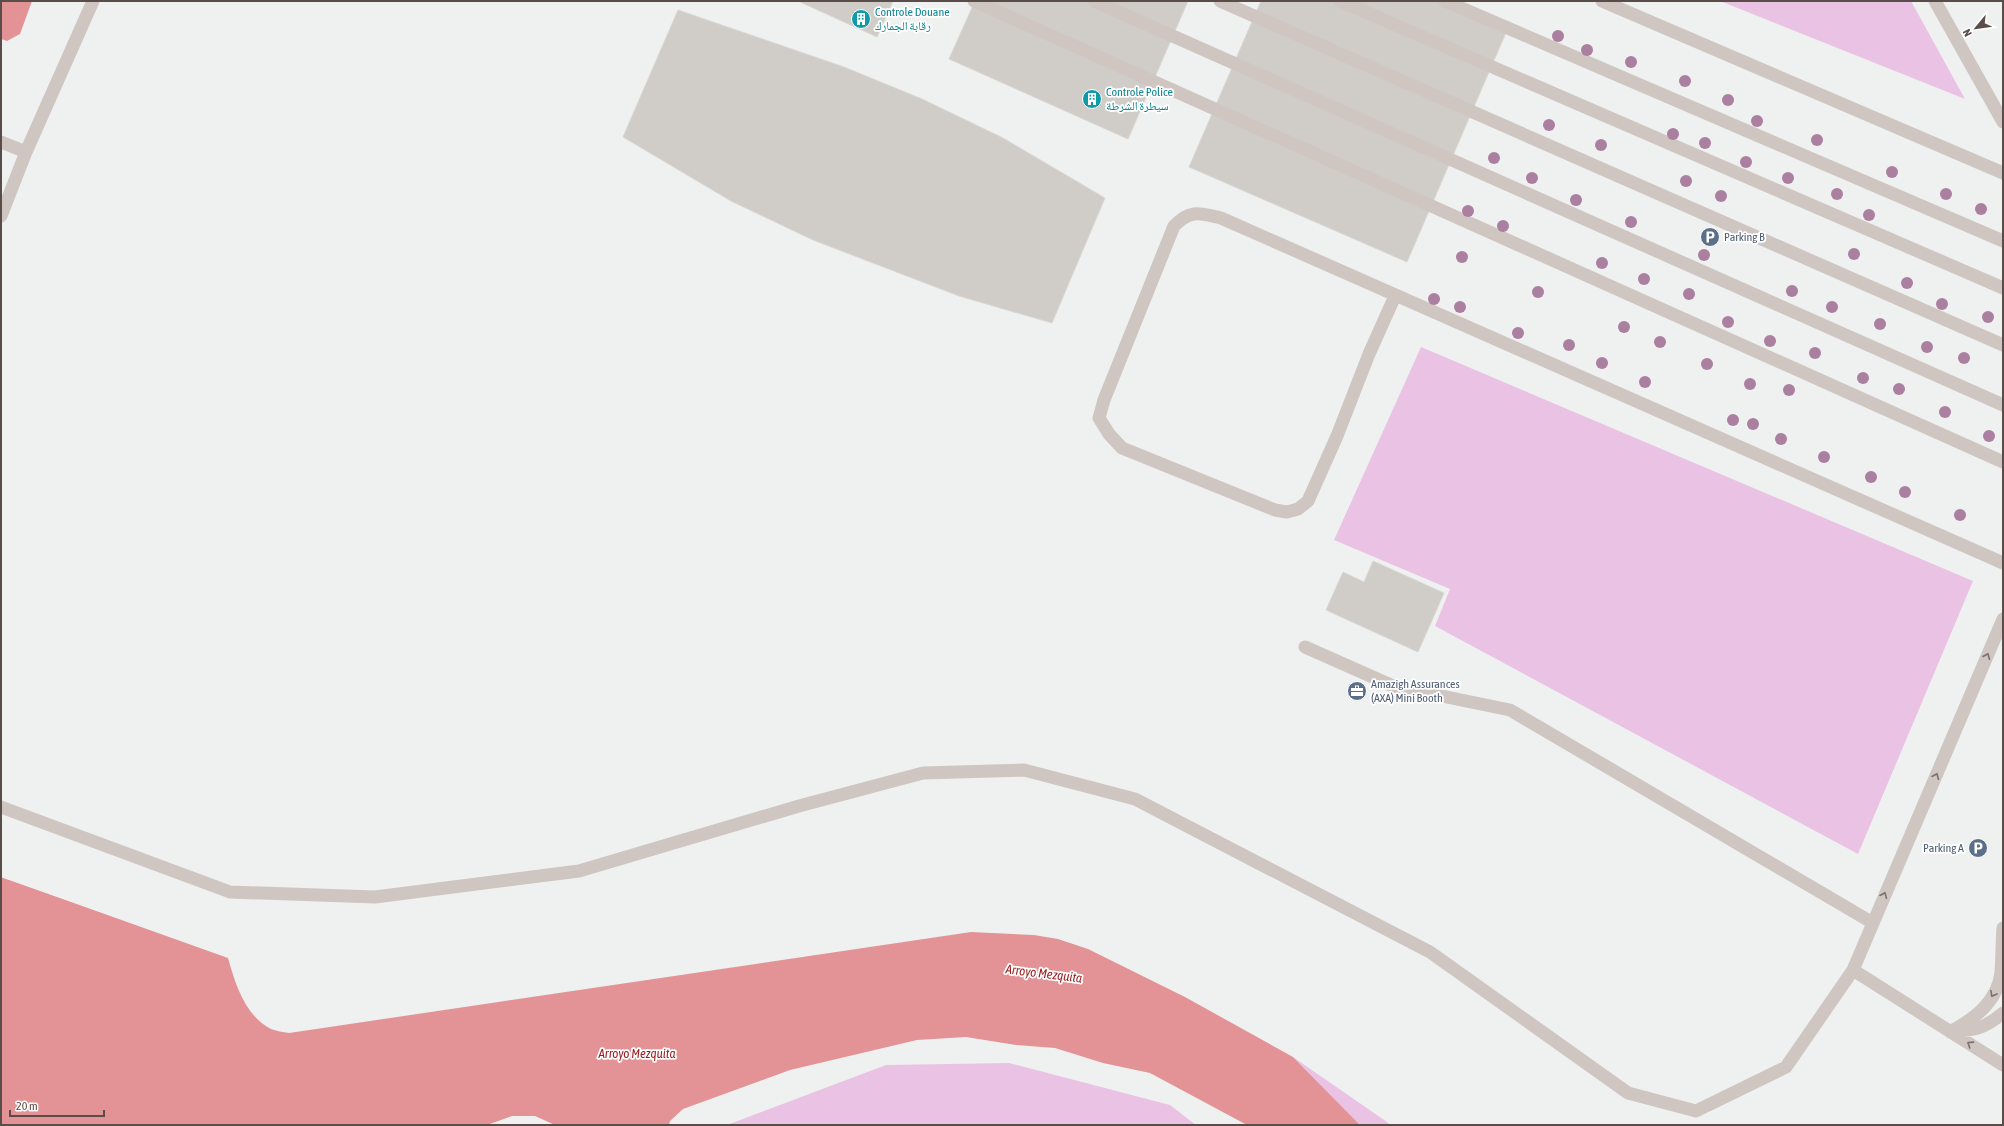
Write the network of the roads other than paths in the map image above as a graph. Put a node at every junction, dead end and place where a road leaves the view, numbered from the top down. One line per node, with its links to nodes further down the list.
1 (94, 1): 11 (lane)
2 (974, 1): 19 (lane)
3 (1094, 1): 18 (lane)
4 (1220, 1): 17 (lane)
5 (1340, 1): 15 (lane)
6 (1446, 1): 14 (lane)
7 (1602, 1): 12 (lane)
8 (1935, 1): 9 (lane)
9 (2003, 122)
10 (1, 142): 11 (lane)
11 (26, 152): 13 (lane)
12 (2003, 173)
13 (1, 216)
14 (2003, 242)
15 (2003, 288)
16 (1395, 296): 16 (lane); 20 (lane)
17 (2003, 345)
18 (2003, 405)
19 (2003, 462)
20 (2003, 563)
21 (2003, 619): 24 (lane, one-way to 21)
22 (1304, 647): 24 (lane)
23 (1, 807): 26 (lane)
24 (1873, 923): 26 (lane)
25 (2003, 928): 28 (lane, one-way to 28)
26 (1853, 970): 28 (lane)
27 (2003, 1013): 28 (lane)
28 (1950, 1032): 29 (lane, one-way to 28)
29 (2003, 1066)

